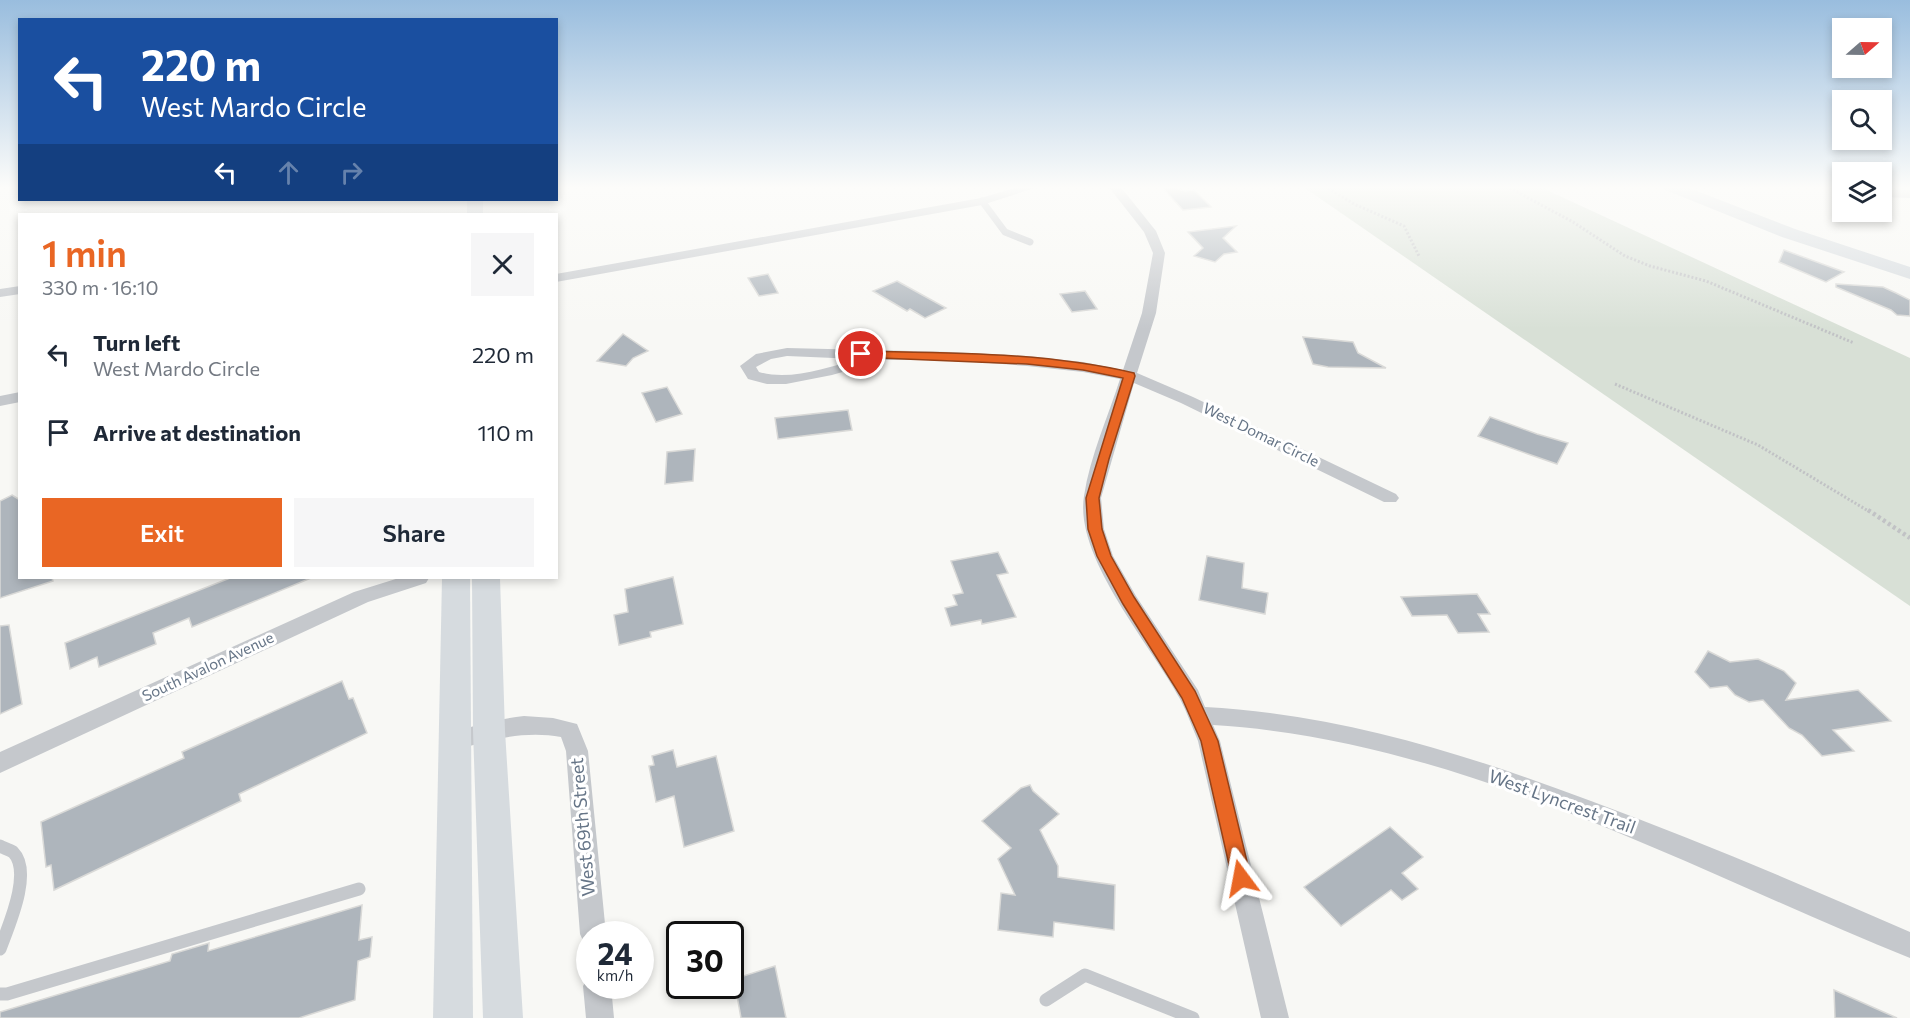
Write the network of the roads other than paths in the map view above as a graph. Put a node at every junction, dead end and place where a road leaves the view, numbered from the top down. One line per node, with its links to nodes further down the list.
1 (802, 234): 7 (street)
2 (1009, 234): 5 (lane)
3 (1151, 234): 11 (street)
4 (1789, 234): 6 (main road)
5 (1030, 242)
6 (1910, 273)
7 (558, 278)
8 (18, 290): 9 (street)
9 (0, 293)
10 (884, 356): 10 (street); 11 (street, West Domar Circle)
11 (1130, 376): 14 (street, West Domar Circle); 18 (street)
12 (18, 397): 13 (street)
13 (0, 401)
14 (1390, 498)
15 (416, 579): 21 (street, South Avalon Avenue)
16 (456, 579): 20 (main road)
17 (486, 579): 19 (main road)
18 (1198, 715): 25 (street, West Lyncrest Trail); 34 (street)
19 (489, 731): 20 (street, West 69th Street); 24 (street, West 69th Street); 31 (main road)
20 (455, 741): 30 (main road)
21 (0, 763)
22 (0, 846): 26 (lane)
23 (359, 889): 27 (lane)
24 (592, 921)
25 (1910, 945)
26 (0, 949)
27 (0, 994)
28 (598, 999): 32 (street)
29 (1046, 1000): 33 (lane)
30 (453, 1018)
31 (503, 1018)
32 (600, 1018)
33 (1193, 1018)
34 (1275, 1018)

